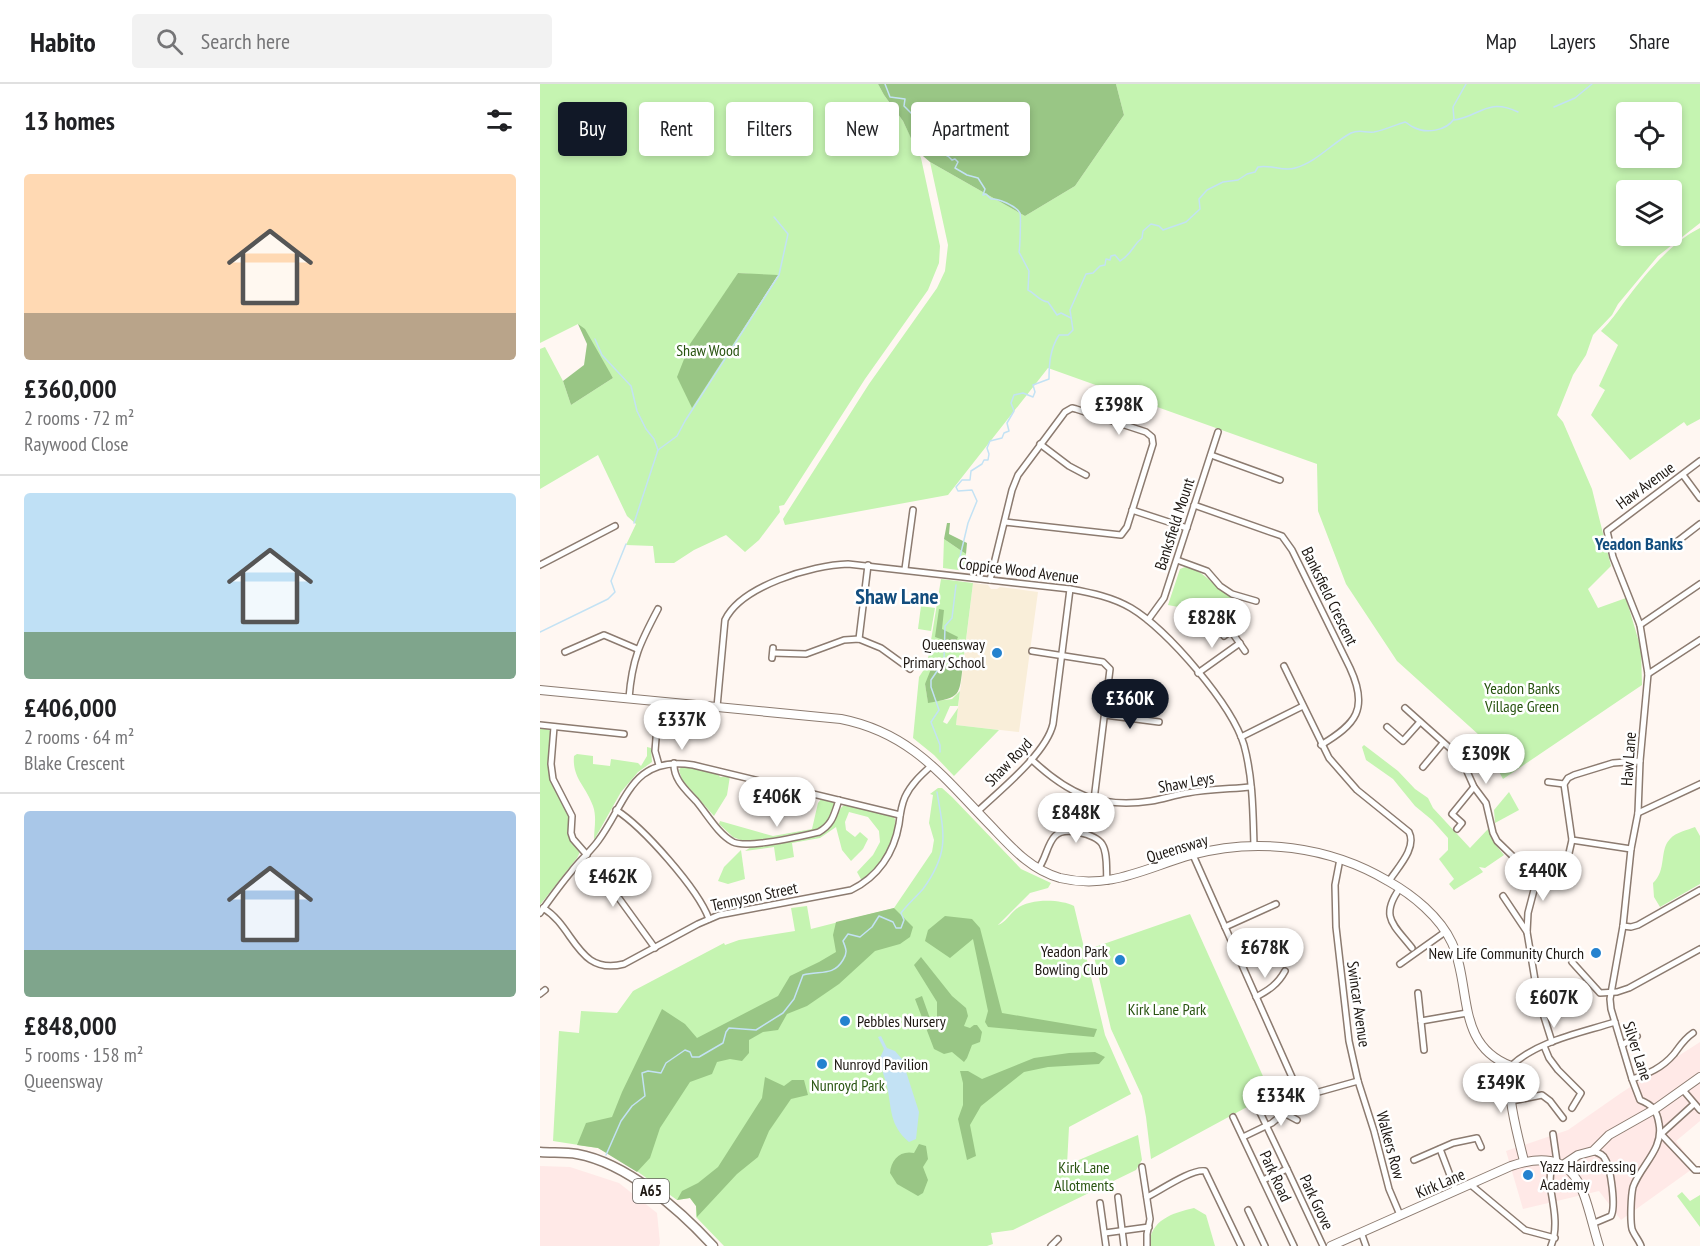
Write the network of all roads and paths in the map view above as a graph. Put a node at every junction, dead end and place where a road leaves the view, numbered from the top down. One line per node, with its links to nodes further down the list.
1 (1218, 432): 3 (street, Banksfield Mount)
2 (1040, 444): 5 (street); 11 (street); 12 (street)
3 (1210, 455): 7 (street); 9 (street, Banksfield Mount)
4 (1700, 461): 6 (street, Haw Avenue)
5 (1086, 475)
6 (1683, 475): 8 (street); 16 (street, Haw Avenue)
7 (1280, 480)
8 (1700, 498)
9 (1194, 505): 15 (street, Banksfield Mount); 60 (street, Banksfield Crescent)
10 (913, 510): 21 (street)
11 (1132, 510): 12 (street); 15 (street)
12 (1005, 522): 22 (street)
13 (1700, 524): 17 (street)
14 (615, 526): 19 (street)
15 (1188, 528): 18 (street, Banksfield Mount)
16 (1607, 531): 29 (street, Haw Lane)
17 (1674, 544)
18 (1177, 560): 25 (street); 27 (street, Banksfield Mount)
19 (540, 565)
20 (868, 565): 21 (street, Coppice Wood Avenue); 32 (street); 49 (street, Coppice Wood Avenue)
21 (905, 570): 22 (street, Coppice Wood Avenue)
22 (990, 580): 24 (street, Coppice Wood Avenue)
23 (1700, 584): 29 (street)
24 (1070, 589): 27 (street, Coppice Wood Avenue); 40 (street, Shaw Royd)
25 (1256, 602)
26 (658, 609): 35 (street)
27 (1148, 620): 43 (street, Coppice Wood Avenue)
28 (1239, 625): 30 (street)
29 (1640, 625): 44 (street, Haw Lane)
30 (1231, 631): 31 (street); 34 (street)
31 (1224, 636)
32 (860, 639): 39 (street); 42 (street)
33 (1700, 640): 44 (street)
34 (1240, 643): 37 (street); 43 (street)
35 (637, 649): 38 (street); 46 (street)
36 (1032, 651): 40 (street)
37 (1245, 651)
38 (565, 652)
39 (773, 653)
40 (1062, 655): 51 (street); 61 (street, Shaw Royd)
41 (1284, 666): 48 (street)
42 (910, 669)
43 (1198, 673): 58 (street, Coppice Wood Avenue)
44 (1648, 674): 62 (street, Haw Lane)
45 (540, 690): 46 (street, Queensway)
46 (629, 698): 47 (street, Queensway)
47 (659, 701): 49 (street, Queensway); 64 (street)
48 (1303, 706): 58 (street); 60 (street)
49 (717, 707): 65 (street, Queensway)
50 (1405, 708): 53 (street)
51 (1105, 716): 52 (street); 73 (street)
52 (1159, 722)
53 (1420, 722): 56 (street); 59 (street)
54 (540, 725): 55 (street)
55 (554, 727): 57 (street); 82 (street)
56 (1387, 727)
57 (624, 734)
58 (1241, 737): 69 (street, Coppice Wood Avenue)
59 (1443, 743): 66 (street); 70 (street)
60 (1321, 745): 89 (street)
61 (1031, 759): 73 (street, Shaw Leys); 75 (street, Shaw Royd)
62 (1640, 761): 68 (street); 76 (street, Haw Lane)
63 (674, 763): 64 (street); 72 (street); 72 (street)
64 (659, 765): 74 (street)
65 (932, 765): 75 (street, Queensway); 77 (street, Tennyson Street)
66 (1423, 767)
67 (1548, 782): 68 (street)
68 (1564, 784): 79 (street)
69 (1251, 787): 73 (street, Shaw Leys); 80 (street, Coppice Wood Avenue)
70 (1474, 787): 78 (street); 99 (street)
71 (1699, 787): 76 (street)
72 (839, 800): 77 (street)
73 (1094, 800)
74 (615, 810): 82 (street); 95 (street)
75 (977, 812): 86 (street, Queensway)
76 (1638, 813): 81 (street, Haw Lane)
77 (900, 815): 95 (street, Tennyson Street)
78 (1457, 829)
79 (1572, 840): 81 (street); 87 (street)
80 (1254, 846): 83 (street, Queensway); 84 (street, Queensway)
81 (1631, 849): 96 (street, Haw Lane)
82 (587, 855): 85 (street)
83 (1192, 855): 88 (street, Queensway); 97 (street)
84 (1340, 859): 89 (street, Queensway); 121 (street, Swincar Avenue)
85 (582, 860): 94 (street); 100 (street)
86 (1038, 869): 88 (street, Queensway); 88 (street)
87 (1564, 875)
88 (1107, 881)
89 (1389, 881): 90 (street, Queensway)
90 (1400, 888): 98 (street, Queensway); 101 (street)
91 (1700, 890): 96 (street)
92 (1503, 896): 99 (street)
93 (1276, 904): 97 (street)
94 (542, 911): 100 (street, Tennyson Street)
95 (710, 919): 100 (street, Tennyson Street)
96 (1623, 926): 107 (street, Haw Lane)
97 (1226, 927): 108 (street)
98 (1445, 932): 104 (street); 109 (street, Queensway)
99 (1527, 932): 114 (street)
100 (655, 948)
101 (1412, 948)
102 (1700, 949): 107 (street)
103 (1572, 962): 107 (street)
104 (1401, 964)
105 (1285, 971): 108 (street)
106 (1418, 993): 110 (street)
107 (1610, 993): 111 (street, Silver Lane)
108 (1256, 997): 121 (street)
109 (1467, 1012): 110 (street); 118 (street, Queensway)
110 (1421, 1021): 117 (street)
111 (1615, 1022): 114 (street); 115 (street, Silver Lane)
112 (1693, 1033): 120 (street)
113 (1637, 1036): 115 (street)
114 (1552, 1042): 116 (street)
115 (1622, 1045): 120 (street, Silver Lane)
116 (1544, 1046): 118 (street); 127 (street)
117 (1424, 1050)
118 (1511, 1066): 123 (street)
119 (1700, 1077): 122 (street)
120 (1632, 1079): 128 (street, Silver Lane)
121 (1358, 1081): 155 (street, Walkers Row)
122 (1683, 1090): 125 (street); 128 (street)
123 (1512, 1101): 132 (street); 143 (street)
124 (1273, 1103): 130 (street)
125 (1694, 1104): 129 (street); 136 (street)
126 (1257, 1106): 134 (street, Park Grove)
127 (1572, 1108)
128 (1655, 1109): 136 (street); 140 (street)
129 (1700, 1110)
130 (1284, 1113): 133 (street); 134 (street)
131 (1233, 1117): 137 (street, Park Road)
132 (1563, 1118)
133 (1297, 1120)
134 (1267, 1125): 137 (street); 146 (street, Park Grove)
135 (1553, 1134): 144 (street)
136 (1661, 1134): 147 (street); 176 (street)
137 (1243, 1137): 148 (street, Park Road)
138 (1481, 1147): 139 (street)
139 (1440, 1149): 142 (street); 150 (street)
140 (1593, 1151): 144 (street); 156 (street)
141 (540, 1152): 163 (main road, A65)
142 (1414, 1160)
143 (1524, 1161): 144 (street, Kirk Lane); 149 (street, Kirk Lane)
144 (1557, 1163): 156 (street); 161 (street)
145 (1142, 1167): 152 (street)
146 (1287, 1168): 148 (street, Park Grove); 171 (street, Park Grove)
147 (1699, 1170)
148 (1263, 1180): 170 (street, Park Road)
149 (1471, 1185): 150 (street, Kirk Lane); 161 (street)
150 (1456, 1191): 155 (street, Kirk Lane)
151 (1118, 1197): 158 (street)
152 (1147, 1197): 157 (street); 168 (street)
153 (1100, 1203): 160 (street)
154 (1248, 1210): 169 (street)
155 (1400, 1215): 159 (street, Kirk Lane)
156 (1592, 1224): 175 (street)
157 (1149, 1227): 158 (street); 167 (street)
158 (1122, 1230): 160 (street); 166 (street)
159 (1361, 1232): 172 (street, Kirk Lane); 173 (street)
160 (1105, 1233): 165 (street)
161 (1555, 1238): 174 (street)
162 (1058, 1239): 164 (street)
163 (713, 1246)
164 (1052, 1246)
165 (1106, 1246)
166 (1124, 1246)
167 (1147, 1246)
168 (1241, 1246)
169 (1265, 1246)
170 (1294, 1246)
171 (1323, 1246)
172 (1331, 1246)
173 (1366, 1246)
174 (1551, 1246)
175 (1599, 1246)
176 (1641, 1246)

